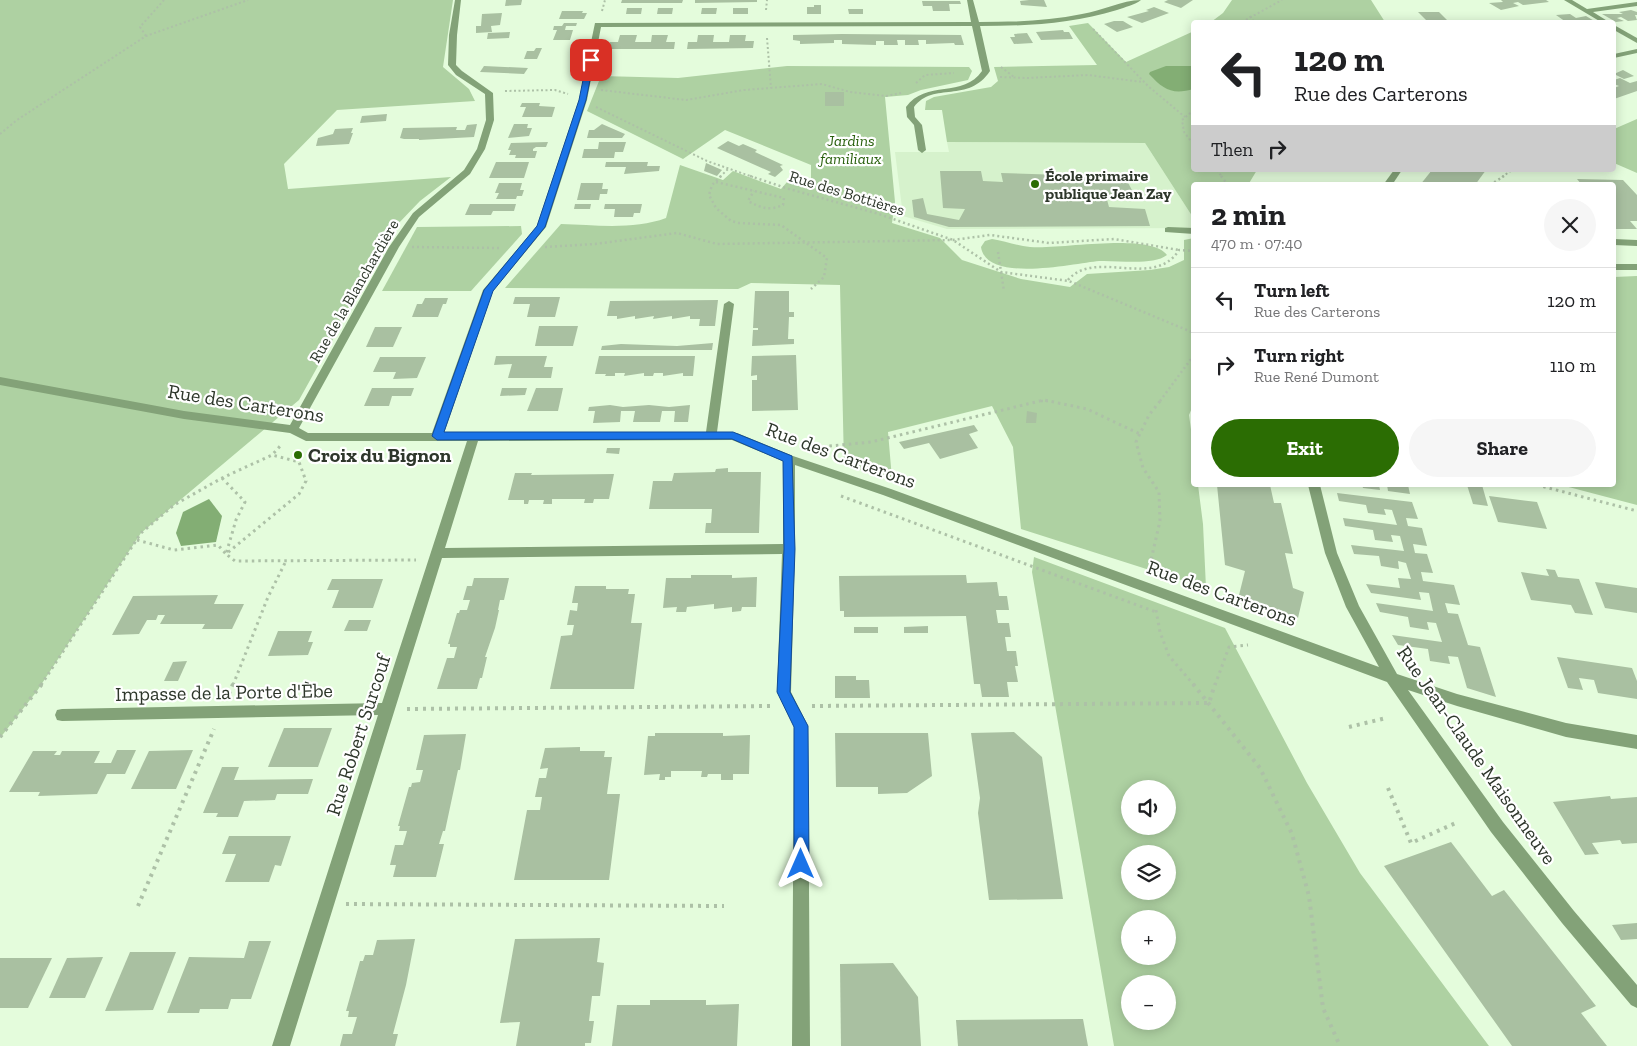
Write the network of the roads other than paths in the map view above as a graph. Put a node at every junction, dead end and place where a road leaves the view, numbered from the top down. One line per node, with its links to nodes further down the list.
1 (458, 0): 22 (street, Rue de la Blanchardière)
2 (970, 0): 8 (street)
3 (1138, 0): 8 (street)
4 (1567, 0): 6 (street)
5 (1637, 4): 6 (street)
6 (1585, 11): 7 (street)
7 (1601, 20)
8 (974, 25): 13 (street); 24 (street)
9 (1616, 29): 10 (street)
10 (1637, 41)
11 (1637, 51): 12 (street)
12 (1616, 56)
13 (922, 150)
14 (1168, 230): 15 (street)
15 (1191, 231)
16 (1616, 242): 17 (street)
17 (1637, 243)
18 (1637, 267): 19 (street)
19 (1616, 268)
20 (729, 304): 23 (street)
21 (0, 381): 22 (street, Rue des Carterons)
22 (293, 429): 24 (street, Rue des Carterons)
23 (711, 435): 25 (street, Rue des Carterons); 26 (street, Rue des Carterons)
24 (437, 436): 25 (street, Rue des Carterons)
25 (474, 436): 29 (street, Rue Robert Surcouf)
26 (788, 459): 28 (street); 30 (street, Rue des Carterons)
27 (1314, 487): 30 (street, Rue Jean-Claude Maisonneuve)
28 (789, 549): 29 (street); 36 (street)
29 (436, 556): 31 (street, Rue Robert Surcouf)
30 (1392, 678): 33 (street, Rue des Carterons); 34 (street, Rue Jean-Claude Maisonneuve)
31 (387, 709): 32 (street, Impasse de la Porte d'Èbe); 35 (street, Rue Robert Surcouf)
32 (62, 715)
33 (1637, 742)
34 (1637, 999)
35 (281, 1046)
36 (801, 1046)

